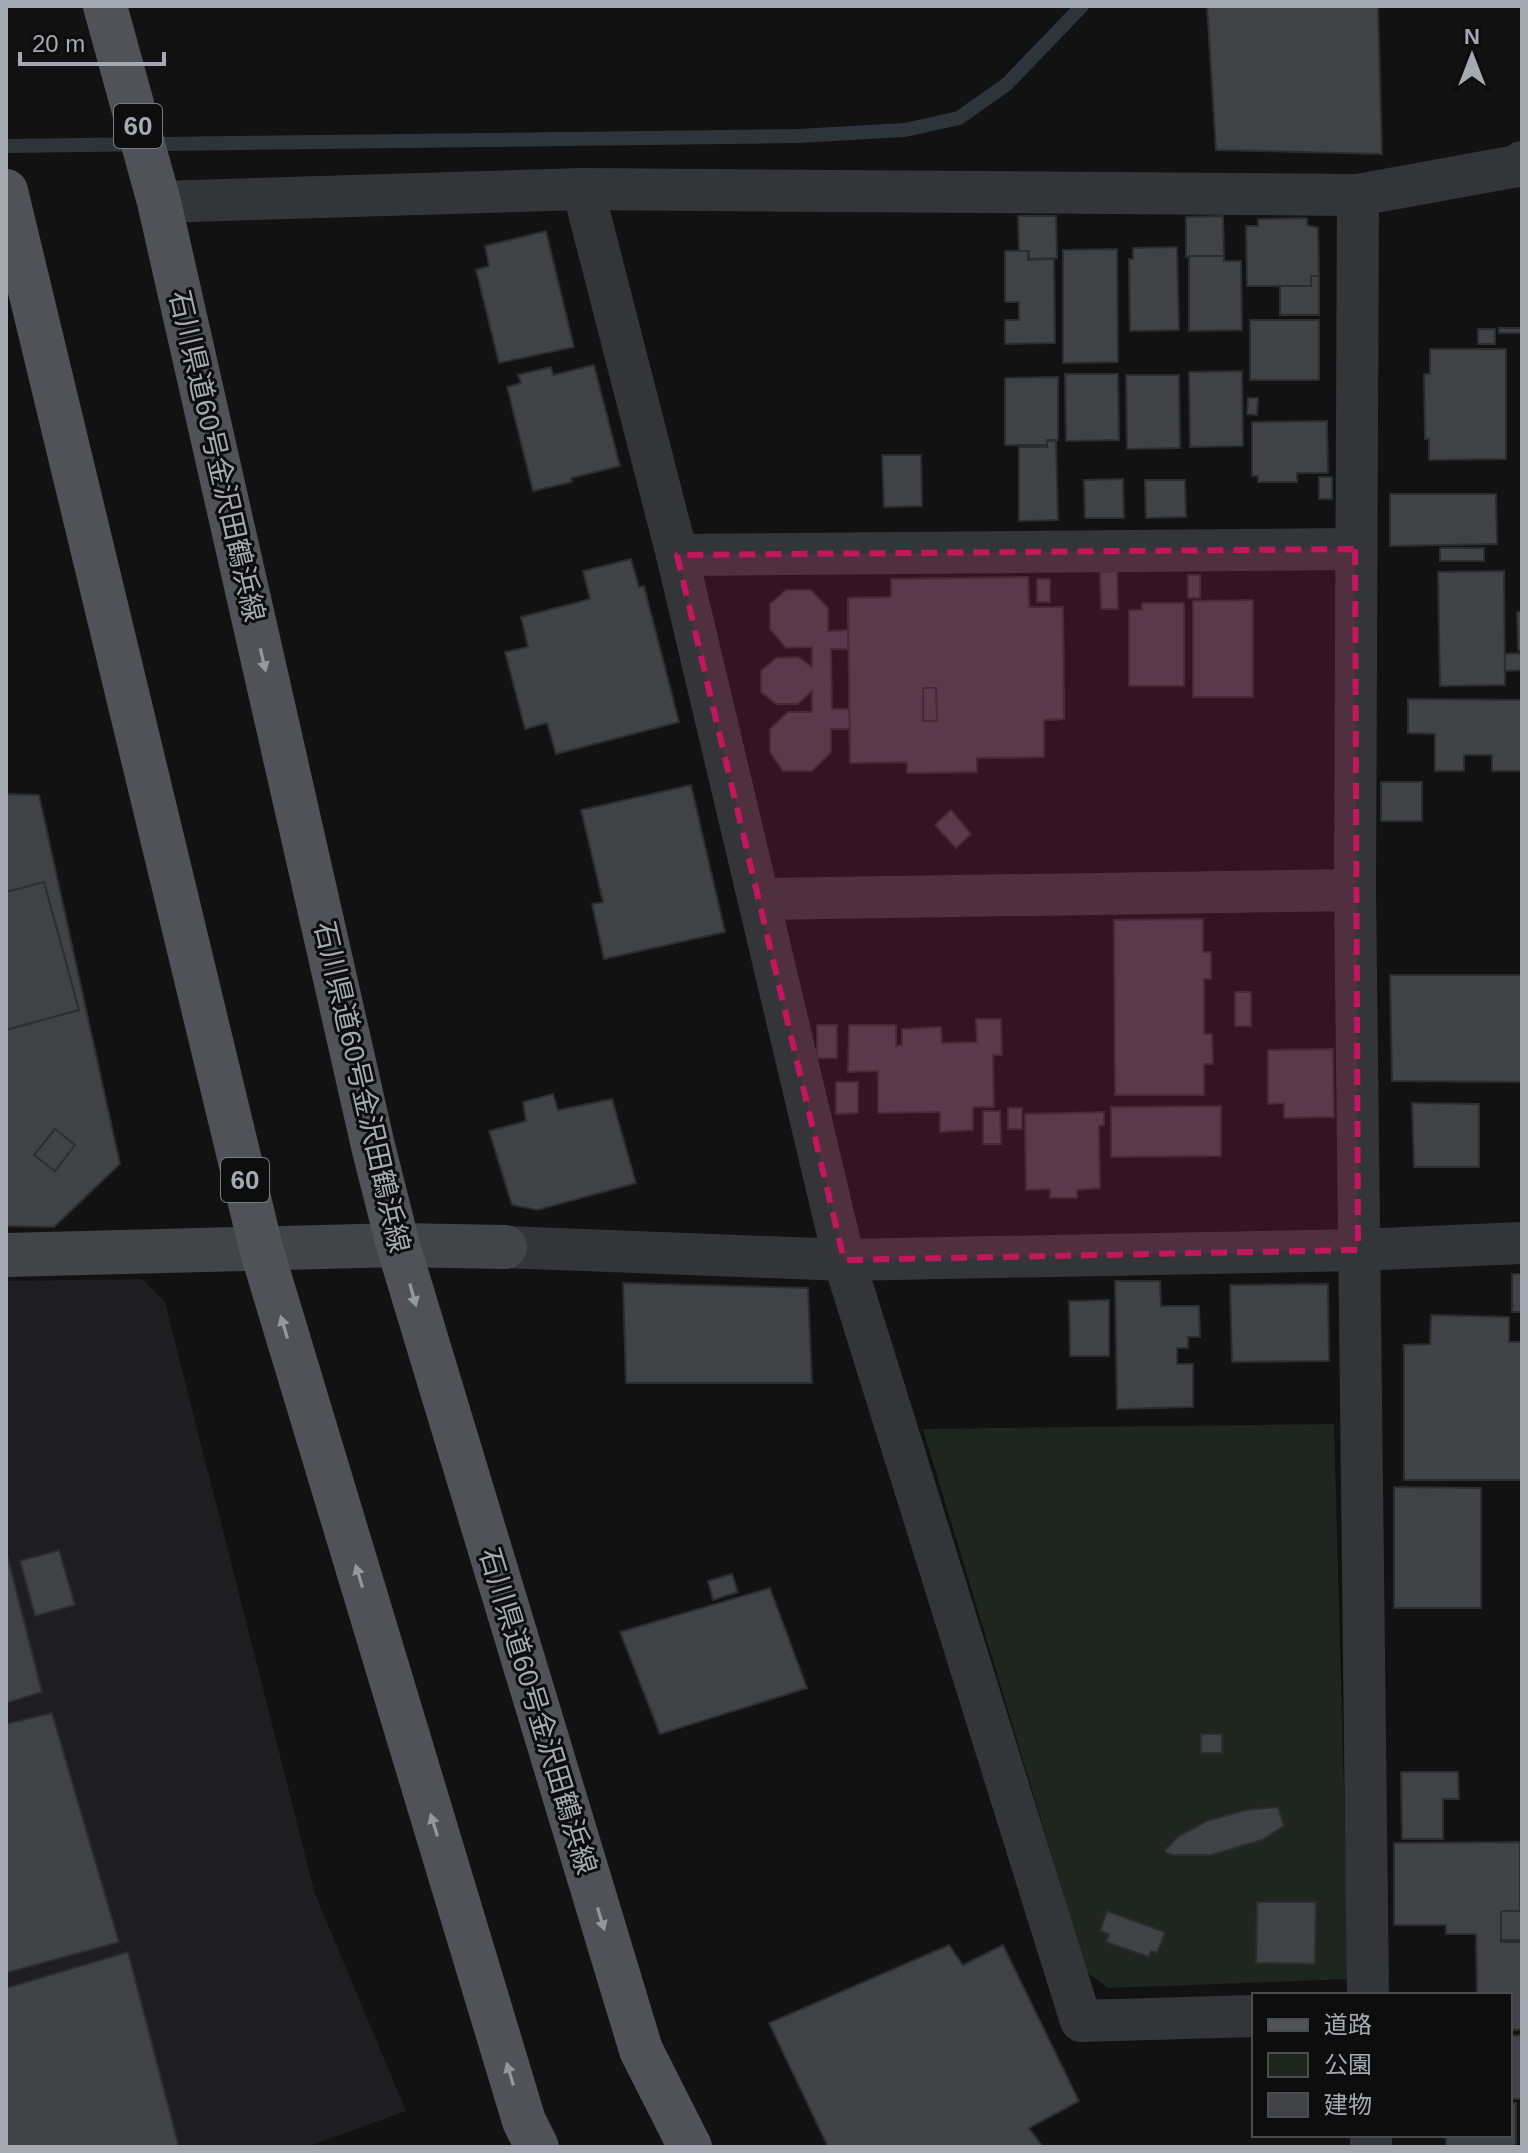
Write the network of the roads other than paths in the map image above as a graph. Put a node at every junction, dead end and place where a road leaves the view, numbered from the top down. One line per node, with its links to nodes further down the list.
1 (105, 6): 6 (main road, 石川県道60号金沢田鶴浜線 / 60)
2 (1522, 162): 5 (street)
3 (583, 189): 5 (street); 6 (street); 8 (street)
4 (6, 195): 14 (main road, 60)
5 (1358, 195): 7 (street)
6 (159, 202): 12 (main road, 石川県道60号金沢田鶴浜線 / 60, one-way to 12)
7 (1355, 549): 8 (street); 9 (street)
8 (677, 555): 10 (street)
9 (1355, 890): 10 (street); 15 (street)
10 (760, 899): 17 (street)
11 (1522, 1243): 15 (street)
12 (398, 1245): 13 (street); 14 (street); 21 (main road, 石川県道60号金沢田鶴浜線 / 60, one-way to 21)
13 (505, 1247): 17 (street)
14 (261, 1248): 16 (street); 20 (main road, 60, one-way to 14)
15 (1358, 1250): 17 (street); 18 (street)
16 (6, 1255)
17 (844, 1260): 19 (street)
18 (1368, 1993)
19 (1252, 2016)
20 (537, 2147)
21 (690, 2147)

